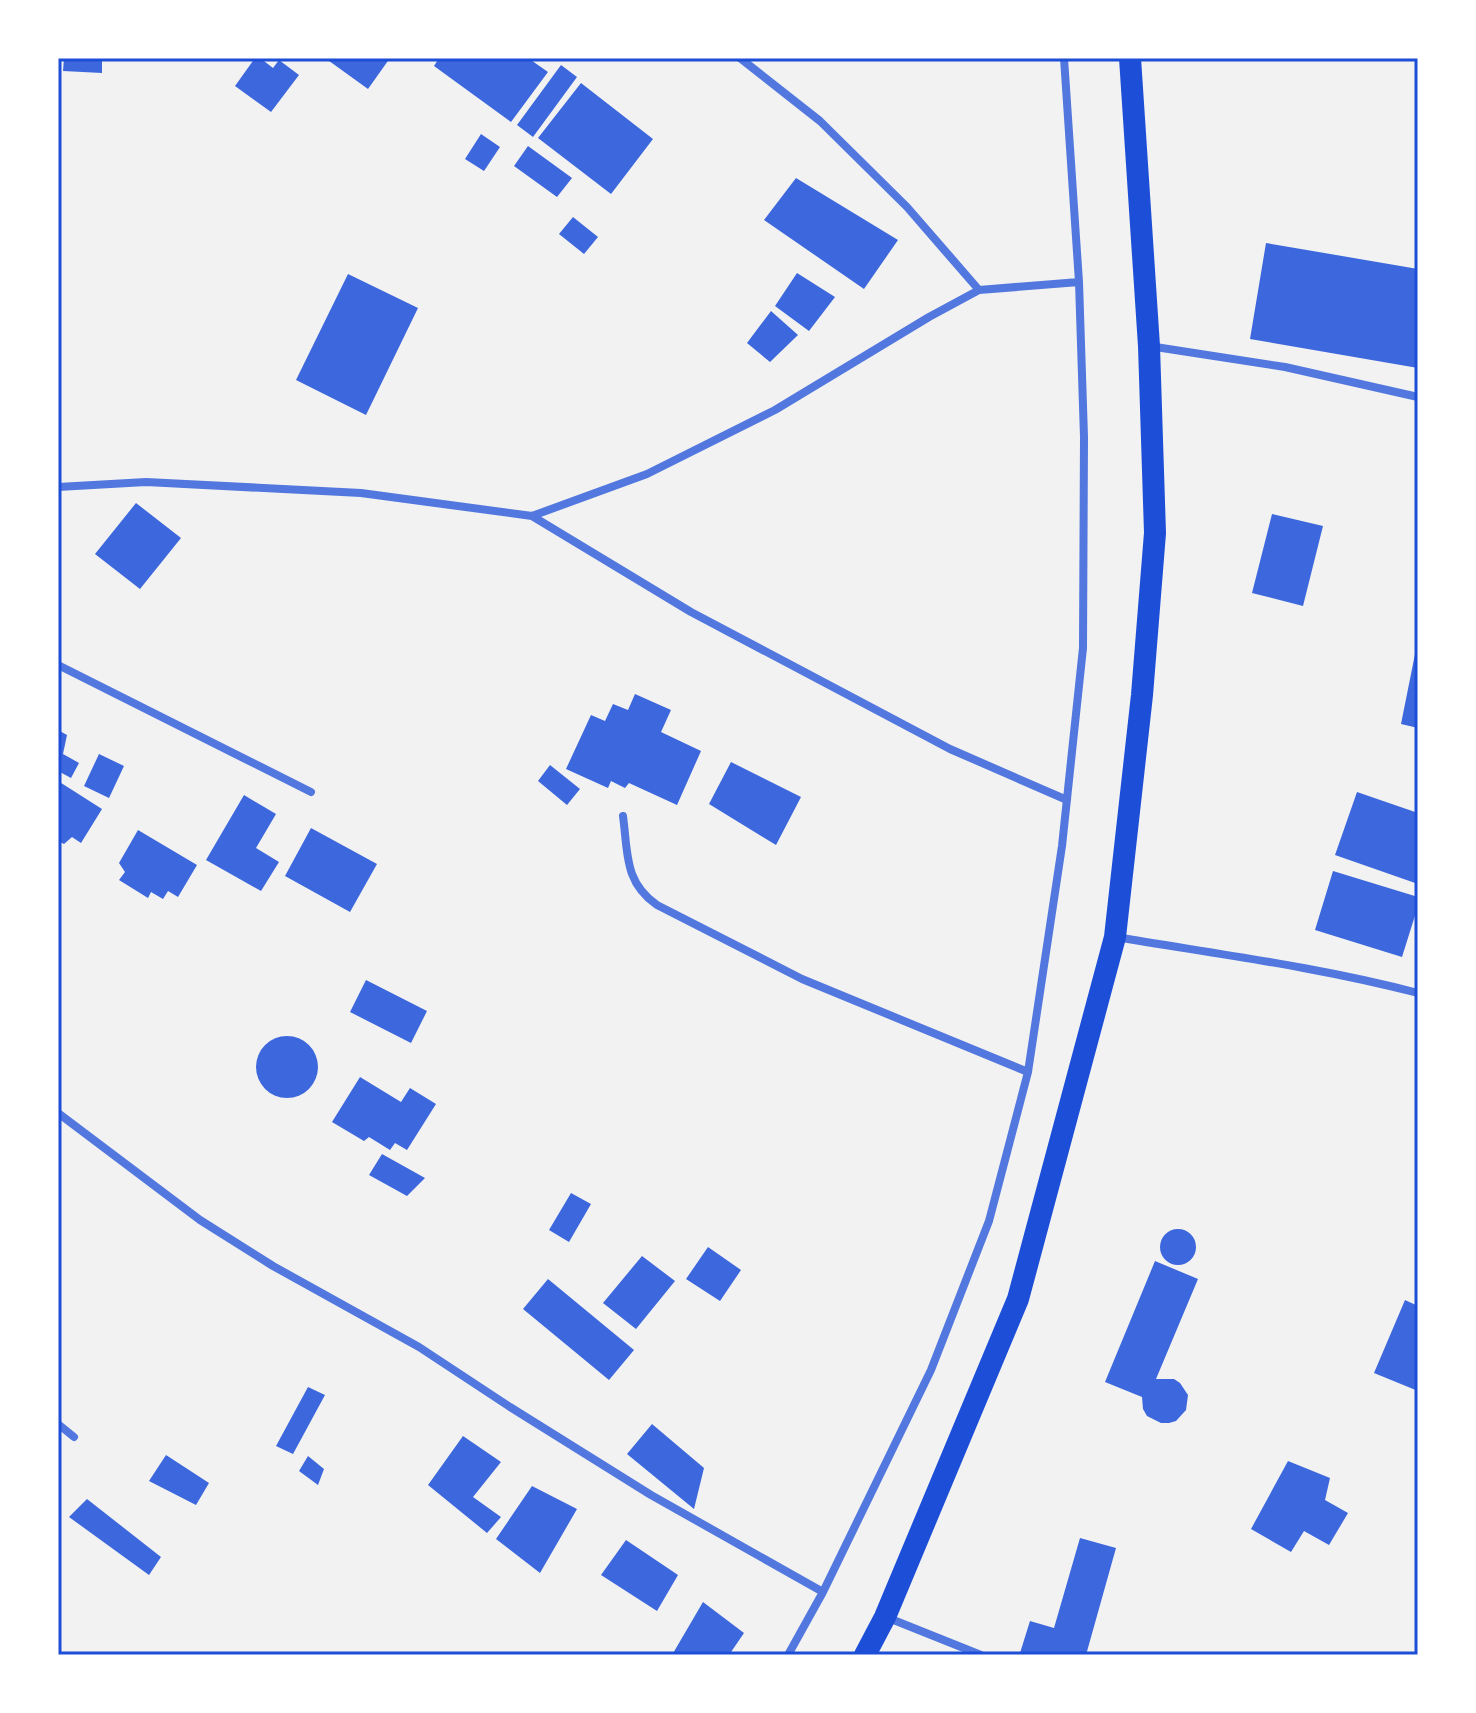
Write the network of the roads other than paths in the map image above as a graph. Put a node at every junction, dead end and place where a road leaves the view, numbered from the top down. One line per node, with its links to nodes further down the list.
1 (740, 58): 5 (street)
2 (1064, 58): 4 (street)
3 (1130, 58): 6 (highway)
4 (1079, 282): 5 (street); 12 (street)
5 (979, 290): 9 (street)
6 (1149, 346): 7 (street); 14 (highway)
7 (1418, 397)
8 (58, 487): 9 (street)
9 (532, 516): 12 (street)
10 (58, 665): 11 (street)
11 (311, 792)
12 (1067, 800): 16 (street)
13 (623, 816): 16 (street)
14 (1115, 937): 15 (street); 21 (highway)
15 (1418, 993)
16 (1028, 1072): 20 (street)
17 (58, 1113): 20 (street)
18 (58, 1424): 19 (street)
19 (74, 1437)
20 (823, 1592): 22 (street)
21 (885, 1617): 23 (highway); 24 (street)
22 (788, 1655)
23 (865, 1655)
24 (981, 1655)

